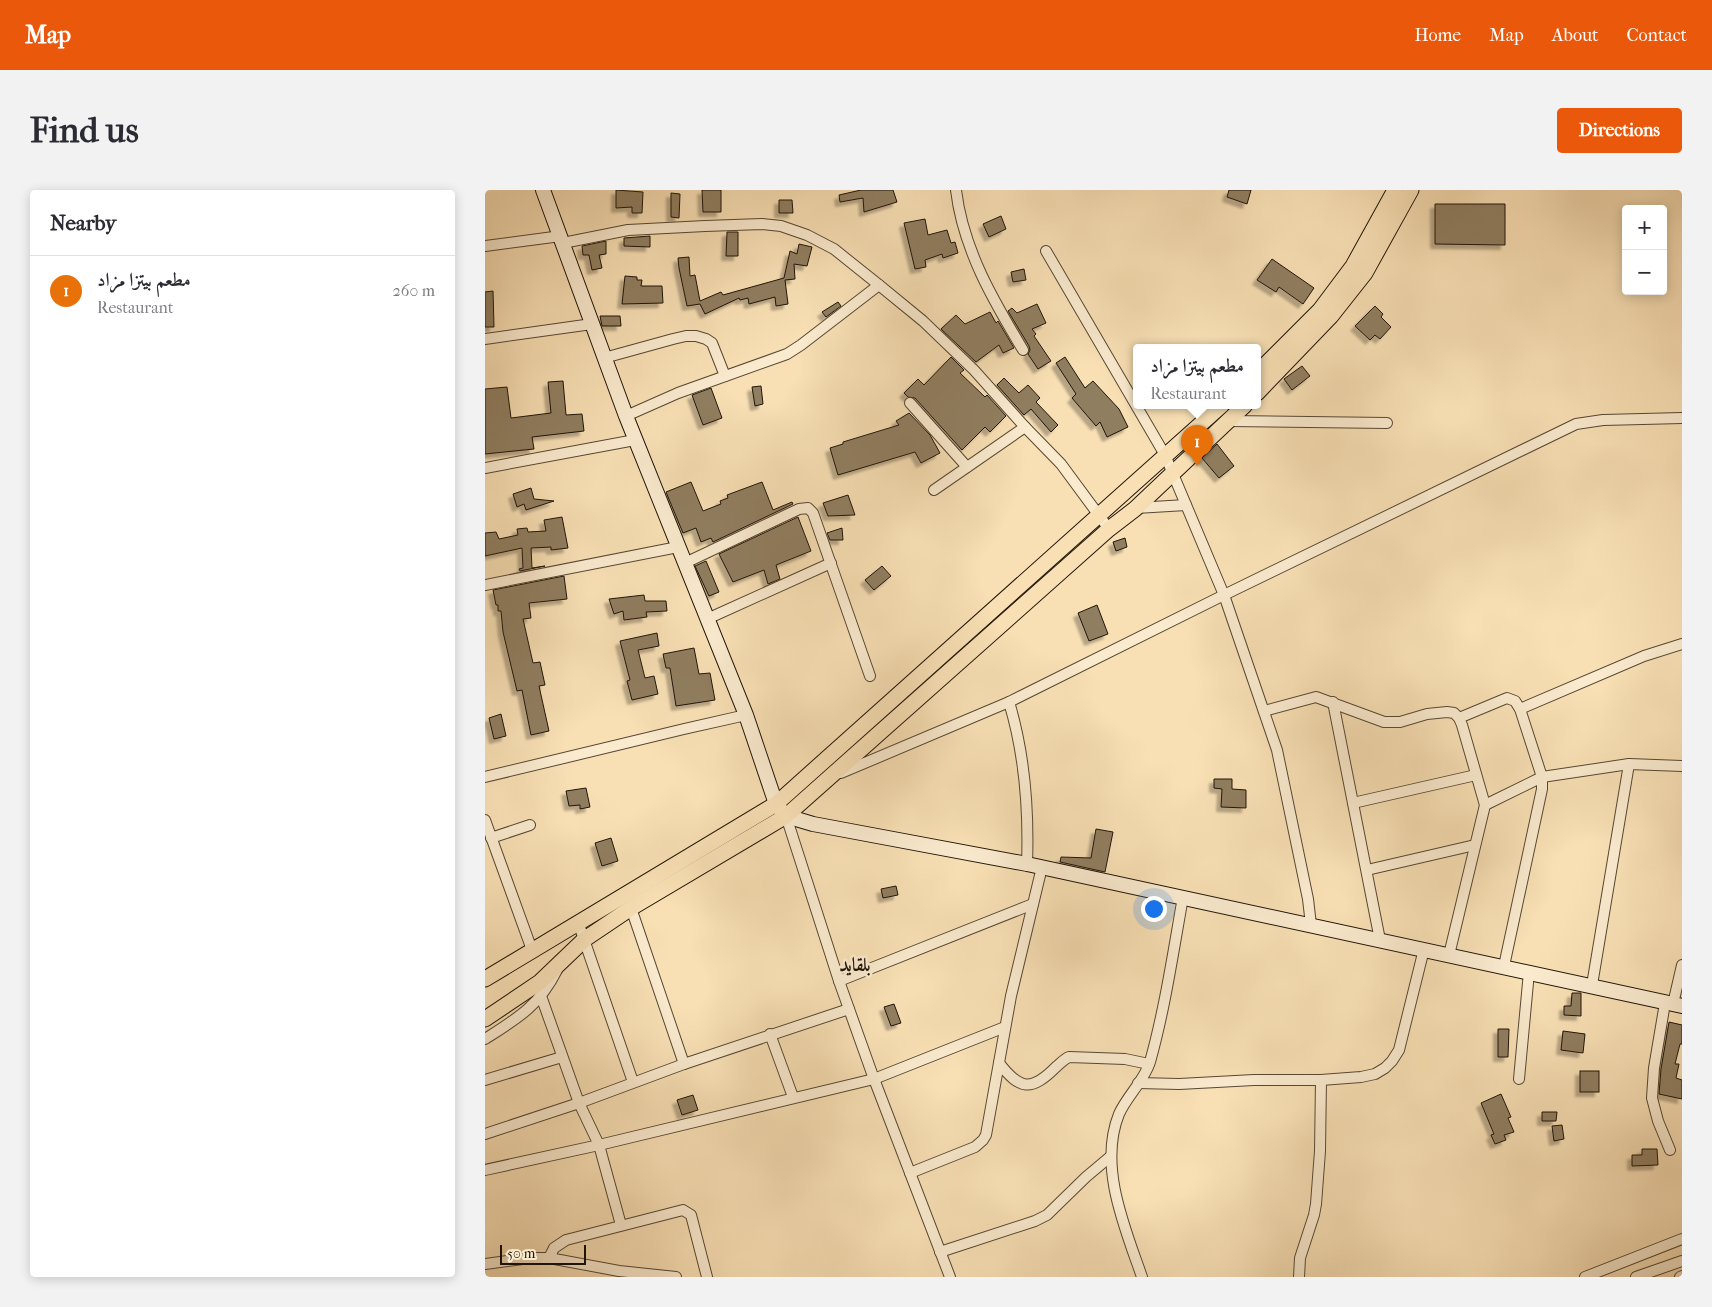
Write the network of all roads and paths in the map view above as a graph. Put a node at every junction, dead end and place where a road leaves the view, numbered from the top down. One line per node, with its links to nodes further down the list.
1 (543, 190): 5 (main road)
2 (956, 190): 11 (street)
3 (1395, 190): 13 (main road)
4 (1411, 190): 15 (main road)
5 (562, 239): 6 (street); 8 (street); 9 (main road)
6 (485, 246)
7 (1045, 251): 16 (street)
8 (879, 285): 14 (street); 25 (street)
9 (592, 324): 10 (street); 12 (main road)
10 (485, 339)
11 (1023, 350)
12 (604, 358): 14 (street); 21 (main road)
13 (1261, 369)
14 (725, 376): 21 (street)
15 (1261, 389)
16 (1133, 401)
17 (910, 403): 28 (street)
18 (1138, 409): 27 (street)
19 (1217, 409): 27 (main road)
20 (1241, 409): 23 (main road)
21 (626, 416): 26 (main road)
22 (1682, 418): 40 (street)
23 (1229, 421): 24 (street); 30 (main road)
24 (1387, 423)
25 (1025, 427): 28 (street); 34 (street)
26 (635, 440): 29 (street); 36 (main road)
27 (1165, 455): 30 (street); 34 (main road)
28 (967, 467): 31 (street)
29 (485, 468)
30 (1173, 472): 32 (street); 33 (main road)
31 (934, 490)
32 (1186, 505): 33 (street); 40 (street)
33 (1135, 508): 35 (main road)
34 (1098, 514): 35 (street); 44 (main road)
35 (1109, 529): 45 (main road)
36 (678, 547): 37 (main road); 39 (street)
37 (685, 563): 38 (street); 41 (main road)
38 (831, 563): 41 (street); 43 (street)
39 (485, 585)
40 (1224, 595): 46 (street); 49 (street)
41 (707, 619): 50 (main road)
42 (1682, 644): 48 (street)
43 (870, 676)
44 (905, 687): 45 (main road); 57 (main road)
45 (916, 700): 57 (main road)
46 (1009, 702): 57 (street); 65 (street)
47 (1333, 702): 49 (street); 51 (street); 58 (street)
48 (1520, 709): 51 (street); 56 (street)
49 (1264, 711): 72 (street)
50 (746, 715): 55 (street); 60 (main road)
51 (1459, 718): 54 (street)
52 (1629, 764): 53 (street); 56 (street); 84 (street)
53 (1682, 766)
54 (1476, 775): 58 (street); 59 (street)
55 (485, 777)
56 (1542, 777): 59 (street); 80 (street)
57 (817, 778): 60 (main road)
58 (1353, 803): 67 (street)
59 (1485, 804): 64 (street)
60 (781, 810): 65 (main road); 70 (main road); 71 (main road); 83 (street)
61 (485, 820): 63 (street)
62 (530, 825): 63 (street)
63 (491, 838): 76 (street)
64 (1475, 845): 67 (street); 77 (street)
65 (1027, 864): 66 (main road)
66 (1042, 867): 68 (main road); 69 (street)
67 (1367, 870): 74 (street)
68 (1183, 898): 72 (main road); 95 (street)
69 (1033, 904): 83 (street); 89 (street)
70 (631, 908): 73 (main road); 94 (street)
71 (578, 922): 73 (street); 76 (main road)
72 (1311, 925): 74 (main road)
73 (585, 939): 78 (main road); 100 (street)
74 (1380, 940): 75 (main road)
75 (1424, 949): 77 (main road); 99 (street)
76 (532, 950): 82 (main road)
77 (1449, 955): 80 (main road)
78 (560, 965): 85 (street); 88 (main road)
79 (1682, 965): 86 (street)
80 (1504, 966): 81 (main road)
81 (1529, 972): 84 (main road); 97 (street)
82 (485, 978)
83 (839, 980): 87 (street)
84 (1592, 985): 86 (main road)
85 (541, 996): 91 (street); 92 (street)
86 (1674, 1004): 106 (street)
87 (849, 1009): 90 (street); 96 (street)
88 (485, 1018)
89 (1005, 1027): 93 (street); 96 (street)
90 (770, 1034): 94 (street); 102 (street)
91 (485, 1039)
92 (562, 1056): 98 (street); 103 (street)
93 (999, 1063): 95 (street); 109 (street)
94 (683, 1064): 100 (street)
95 (1149, 1064): 101 (street)
96 (874, 1079): 102 (street); 109 (street)
97 (1519, 1079)
98 (485, 1080)
99 (1321, 1080): 101 (street); 121 (street)
100 (633, 1082): 103 (street)
101 (1138, 1083): 107 (street)
102 (793, 1097): 105 (street)
103 (579, 1103): 104 (street); 105 (street)
104 (485, 1134)
105 (599, 1144): 108 (street); 110 (street)
106 (1670, 1150)
107 (1111, 1156): 112 (street); 120 (street)
108 (485, 1170)
109 (910, 1173): 112 (street)
110 (621, 1226): 113 (street); 118 (street)
111 (1682, 1239): 122 (street)
112 (940, 1252): 119 (street)
113 (549, 1258): 115 (street); 116 (street)
114 (1682, 1261): 123 (street)
115 (485, 1264)
116 (661, 1276): 117 (street)
117 (677, 1277)
118 (707, 1277)
119 (950, 1277)
120 (1142, 1277)
121 (1299, 1277)
122 (1585, 1277)
123 (1636, 1277)

